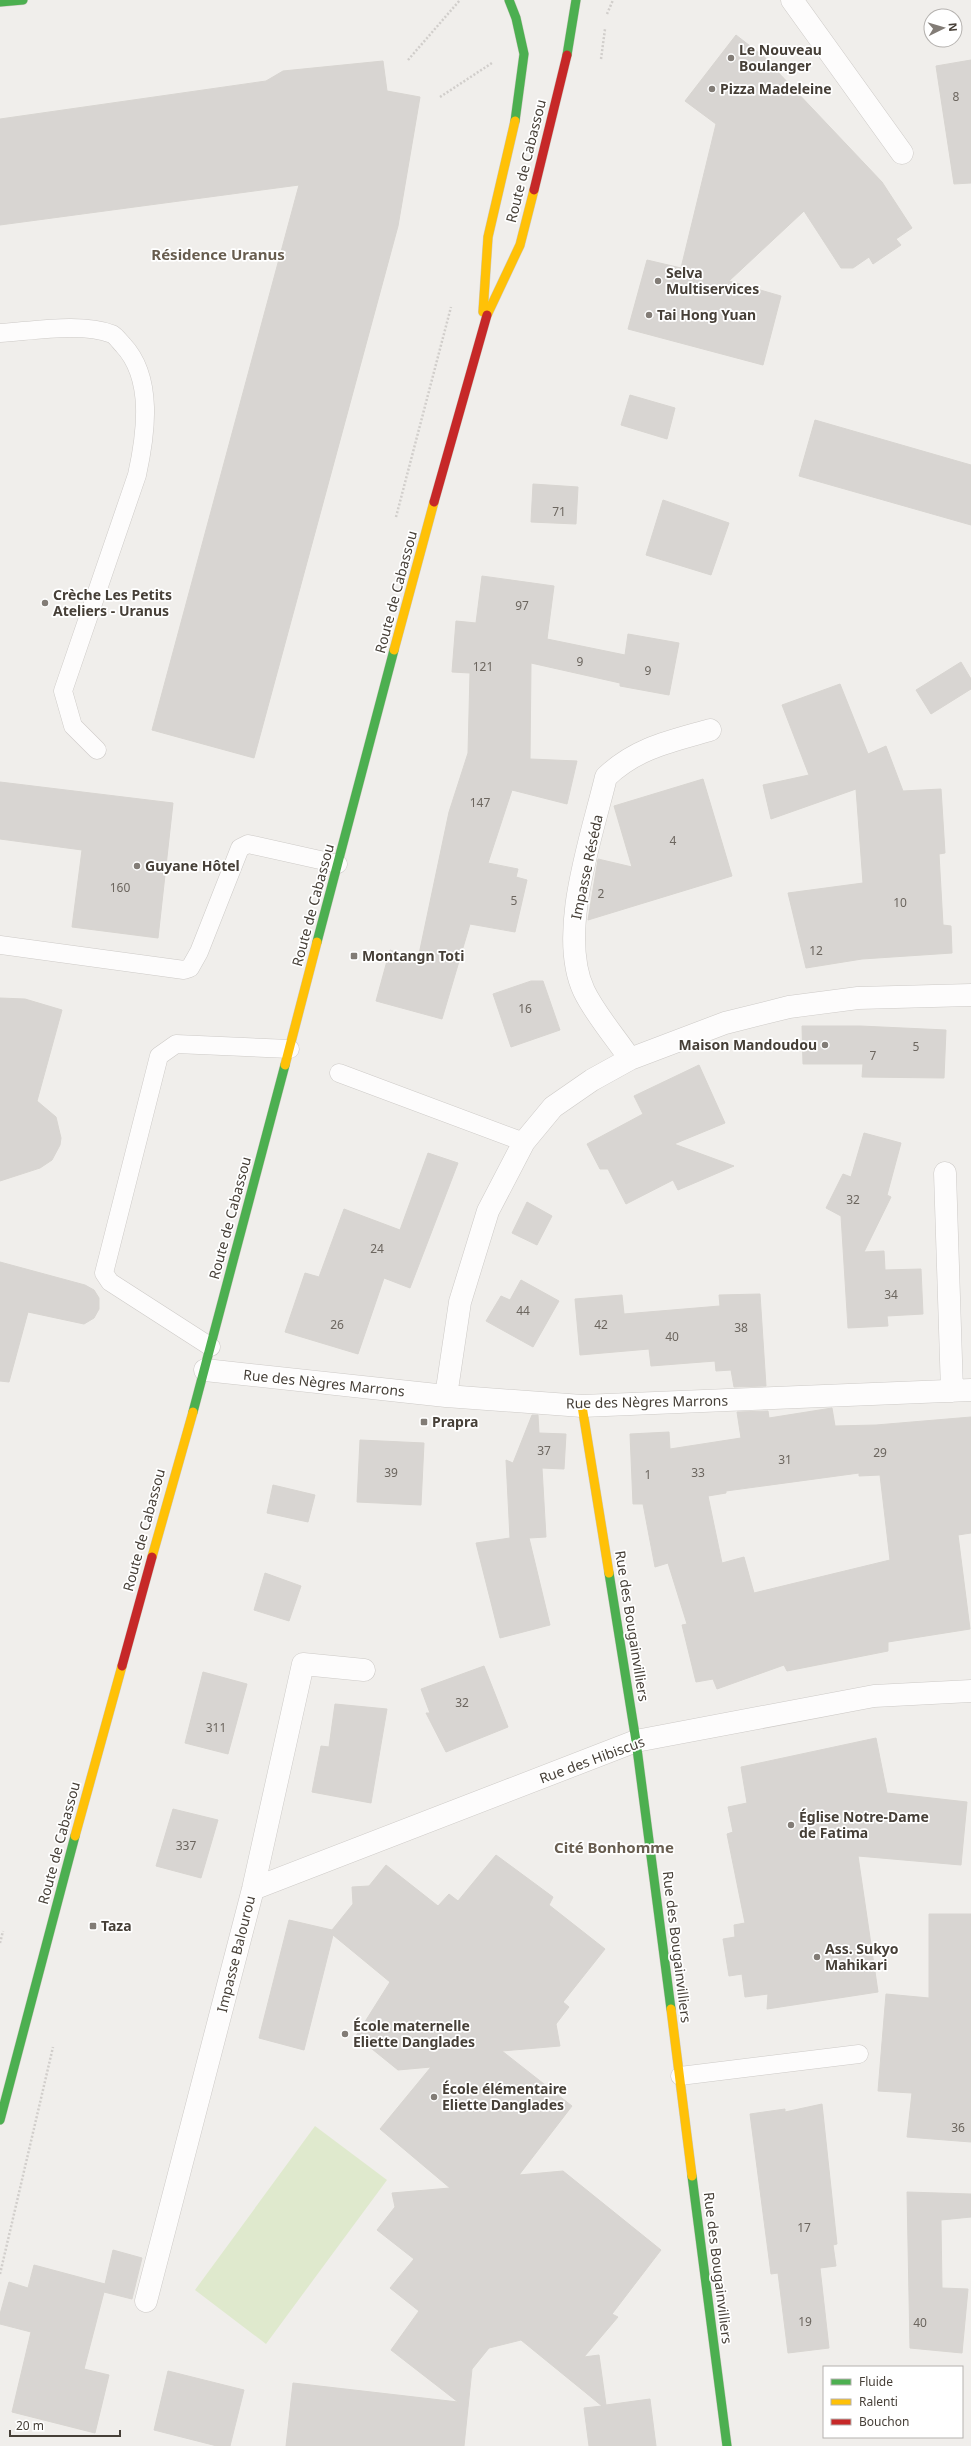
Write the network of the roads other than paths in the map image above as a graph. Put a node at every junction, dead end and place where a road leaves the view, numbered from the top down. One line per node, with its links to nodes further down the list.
1 (23, 0): 5 (main road)
2 (509, 0): 7 (main road, Route de Cabassou)
3 (576, 0): 7 (main road, Route de Cabassou)
4 (792, 0): 6 (street)
5 (0, 2)
6 (902, 153)
7 (483, 322): 11 (main road, Route de Cabassou)
8 (0, 333): 10 (lane)
9 (710, 730): 15 (street, Impasse Réséda)
10 (97, 750)
11 (338, 864): 12 (lane); 14 (main road, Route de Cabassou)
12 (0, 945)
13 (971, 995): 15 (street)
14 (290, 1049): 19 (main road, Route de Cabassou); 19 (lane)
15 (630, 1059): 17 (street)
16 (339, 1073): 17 (lane)
17 (524, 1142): 22 (street)
18 (945, 1173): 21 (street)
19 (211, 1347): 20 (main road, Route de Cabassou)
20 (205, 1370): 22 (street, Rue des Nègres Marrons); 30 (main road, Route de Cabassou)
21 (961, 1391): 23 (street, Rue des Nègres Marrons)
22 (446, 1396): 23 (street, Rue des Nègres Marrons)
23 (582, 1406): 26 (main road, Rue des Bougainvilliers)
24 (364, 1670): 27 (street, Impasse Balourou)
25 (971, 1691): 26 (street, Rue des Hibiscus)
26 (636, 1741): 27 (street, Rue des Hibiscus); 29 (main road, Rue des Bougainvilliers)
27 (252, 1889): 31 (street, Impasse Balourou)
28 (859, 2054): 29 (lane)
29 (680, 2076): 32 (main road, Rue des Bougainvilliers)
30 (0, 2120)
31 (146, 2301)
32 (727, 2446)

